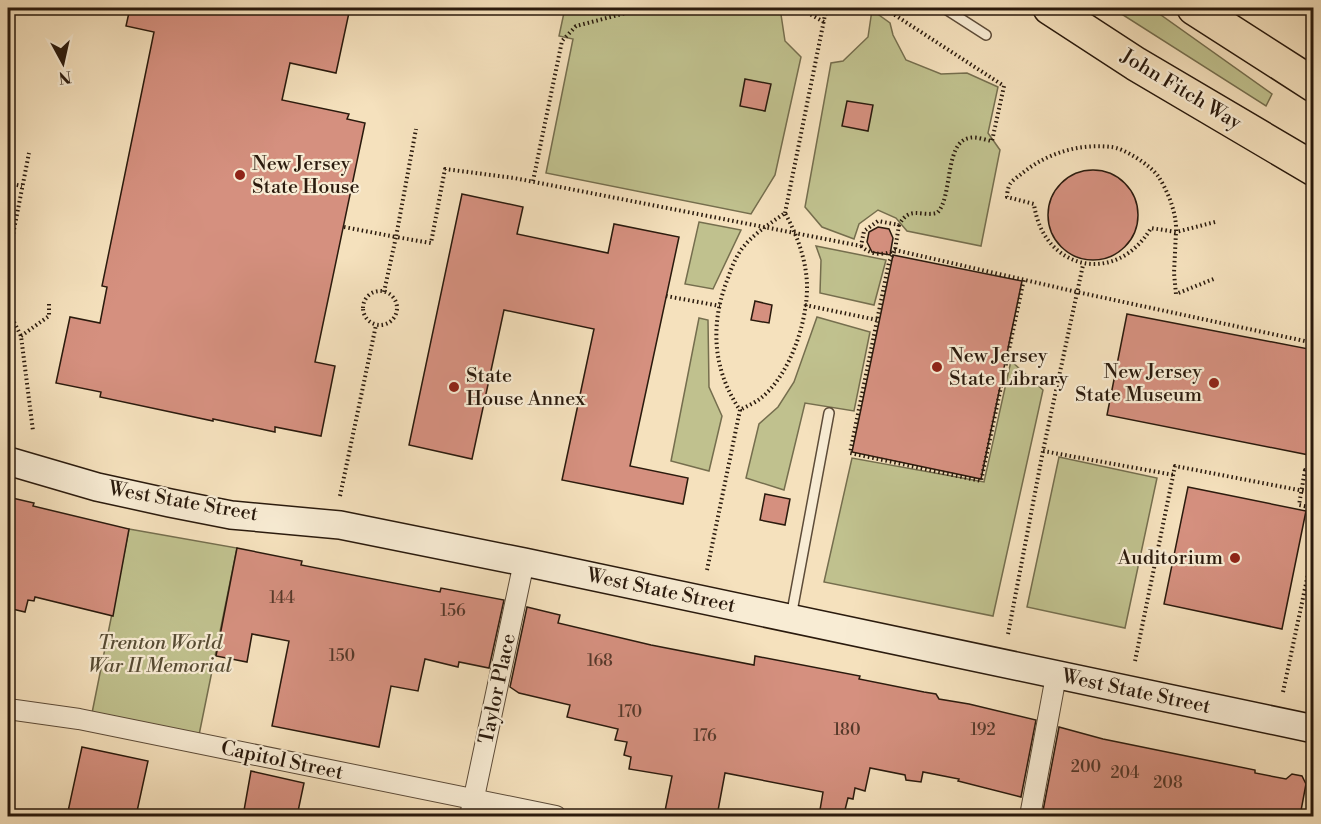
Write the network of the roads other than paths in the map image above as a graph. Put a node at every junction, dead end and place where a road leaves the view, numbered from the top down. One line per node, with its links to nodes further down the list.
1 (944, 8): 4 (lane)
2 (1050, 8): 6 (highway, John Fitch Way)
3 (1194, 8): 5 (highway)
4 (986, 35)
5 (1314, 85)
6 (1314, 169)
7 (829, 413): 10 (lane)
8 (8, 461): 9 (street, West State Street)
9 (525, 562): 10 (street, West State Street); 14 (street, Taylor Place)
10 (791, 619): 11 (street, West State Street)
11 (1056, 675): 13 (street, West State Street); 16 (street)
12 (8, 709): 14 (street, Capitol Street)
13 (1314, 729)
14 (472, 808): 15 (street, Capitol Street)
15 (556, 816)
16 (1030, 816)

